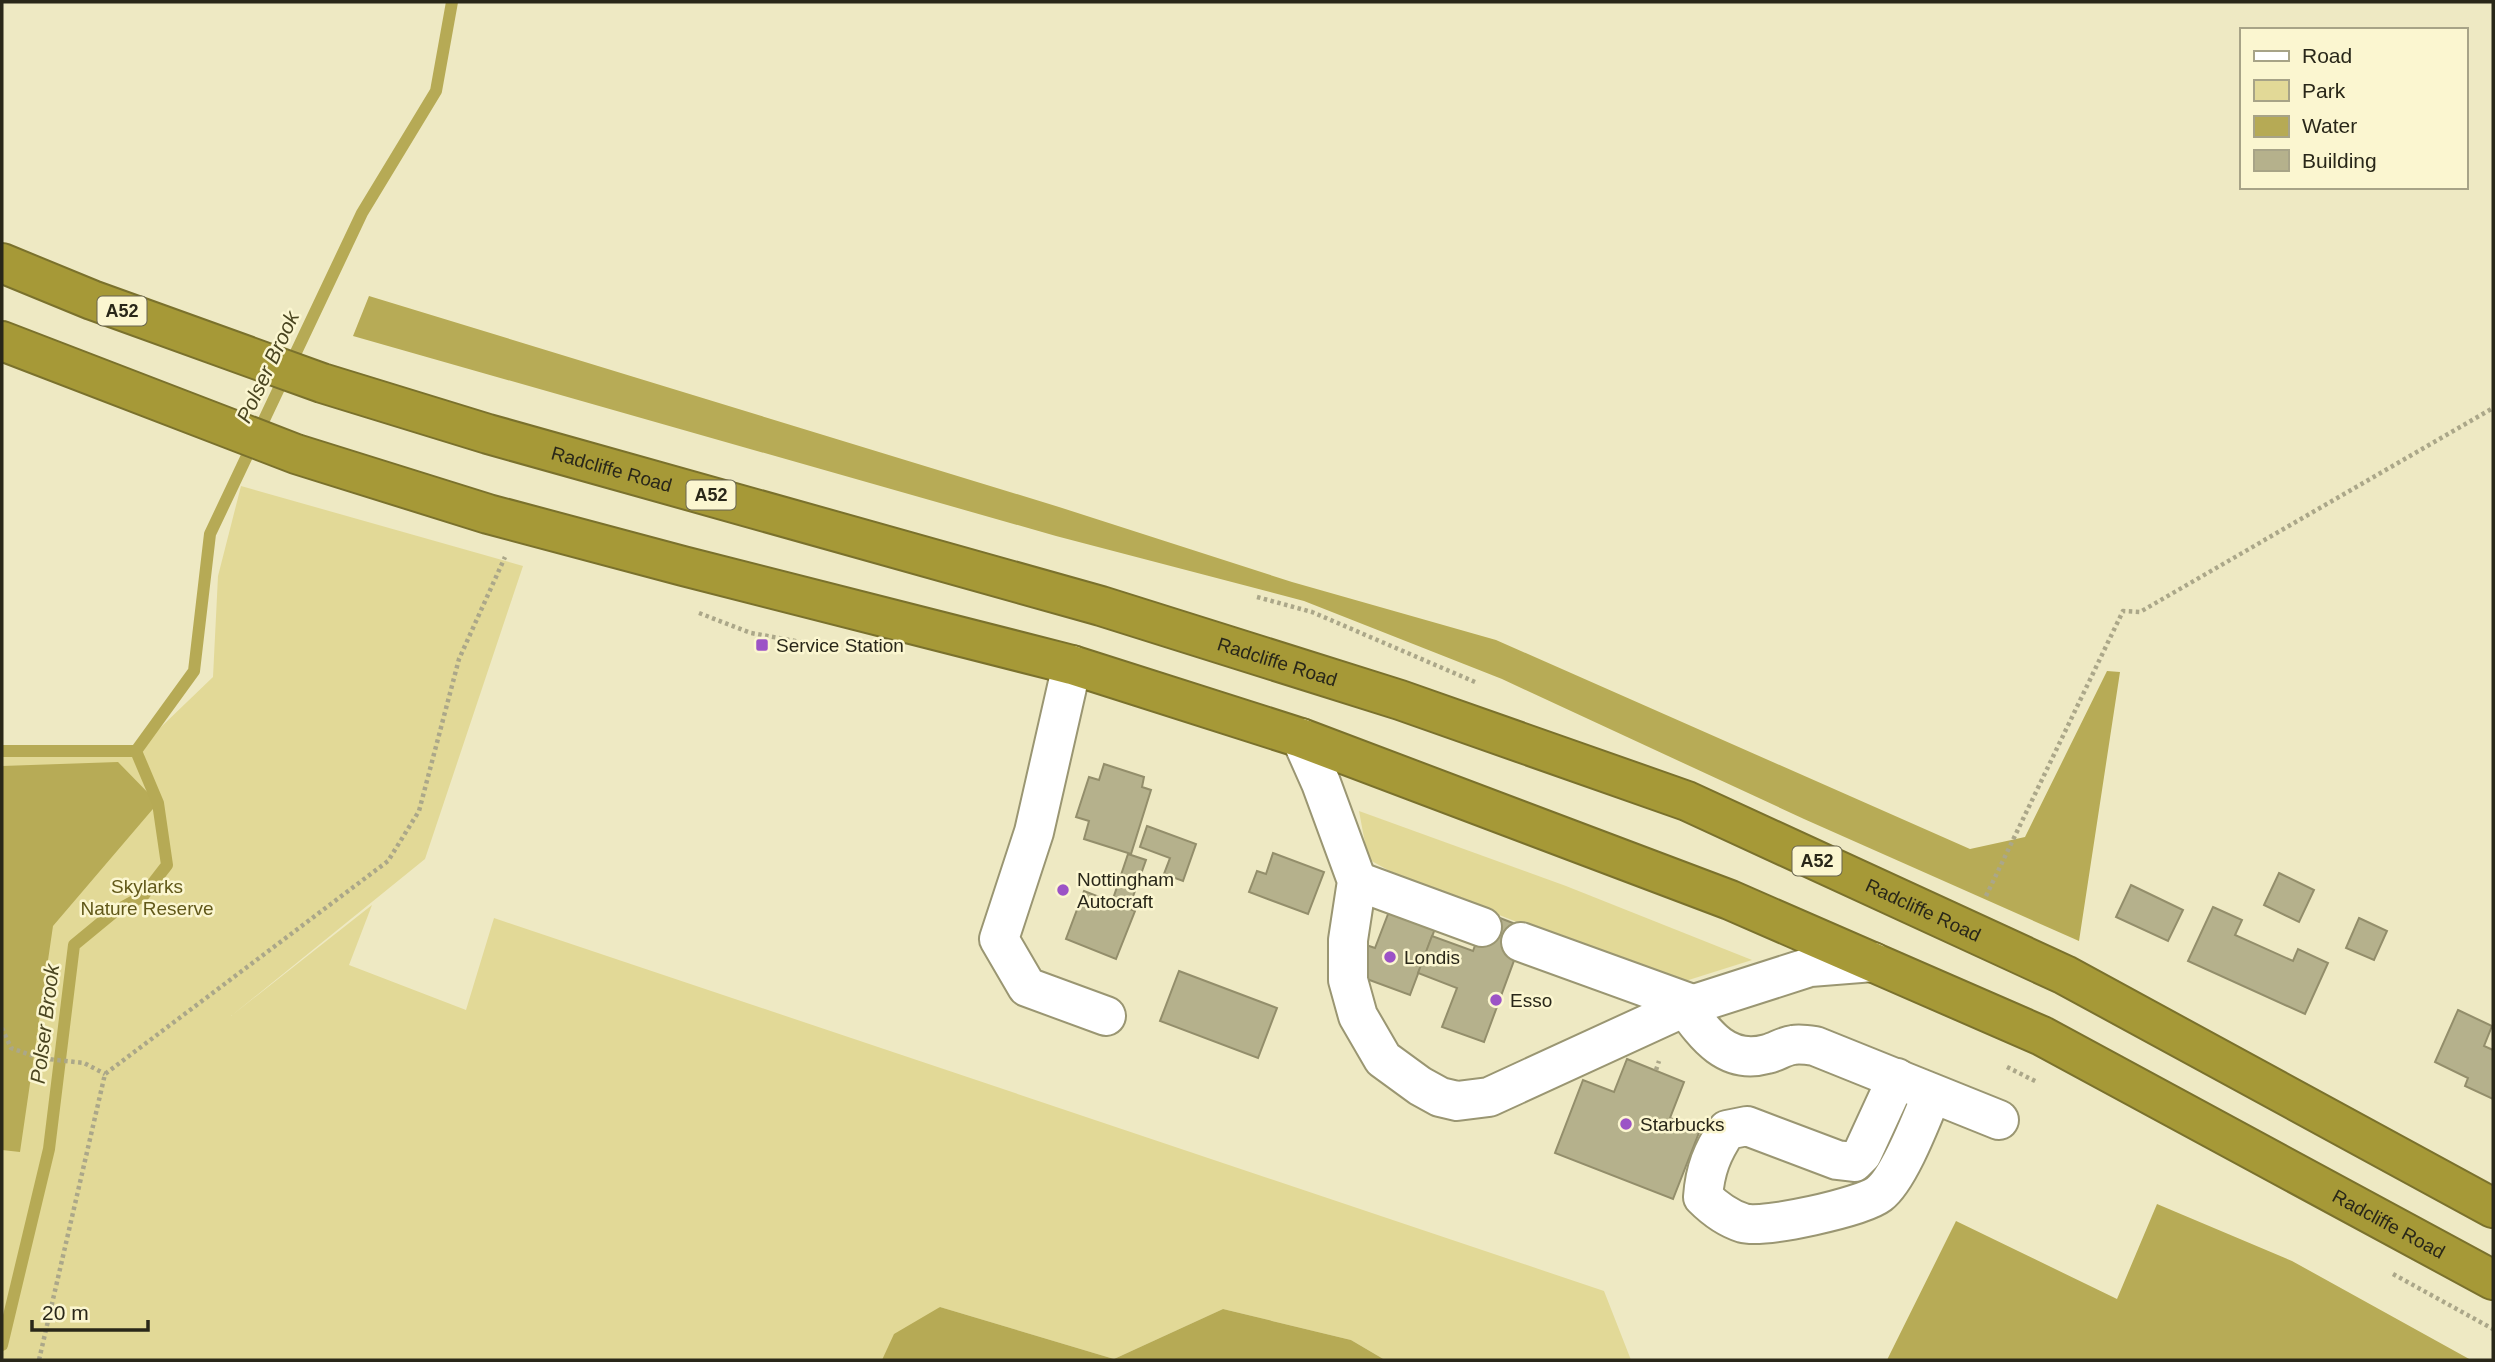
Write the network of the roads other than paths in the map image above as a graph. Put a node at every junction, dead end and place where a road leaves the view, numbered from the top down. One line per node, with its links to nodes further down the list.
1 (2, 262): 14 (highway, Radcliffe Road / A52)
2 (2, 341): 3 (highway, Radcliffe Road)
3 (1072, 665): 4 (highway, Radcliffe Road); 10 (lane)
4 (1301, 738): 5 (lane); 8 (highway, Radcliffe Road)
5 (1357, 881): 6 (lane); 9 (lane)
6 (1482, 928)
7 (1521, 942): 9 (lane)
8 (1873, 962): 9 (lane); 15 (highway, Radcliffe Road)
9 (1690, 1006): 11 (lane)
10 (1106, 1016)
11 (1896, 1078): 12 (lane); 12 (lane)
12 (1932, 1094): 13 (lane)
13 (1999, 1120)
14 (2493, 1208)
15 (2493, 1280)

